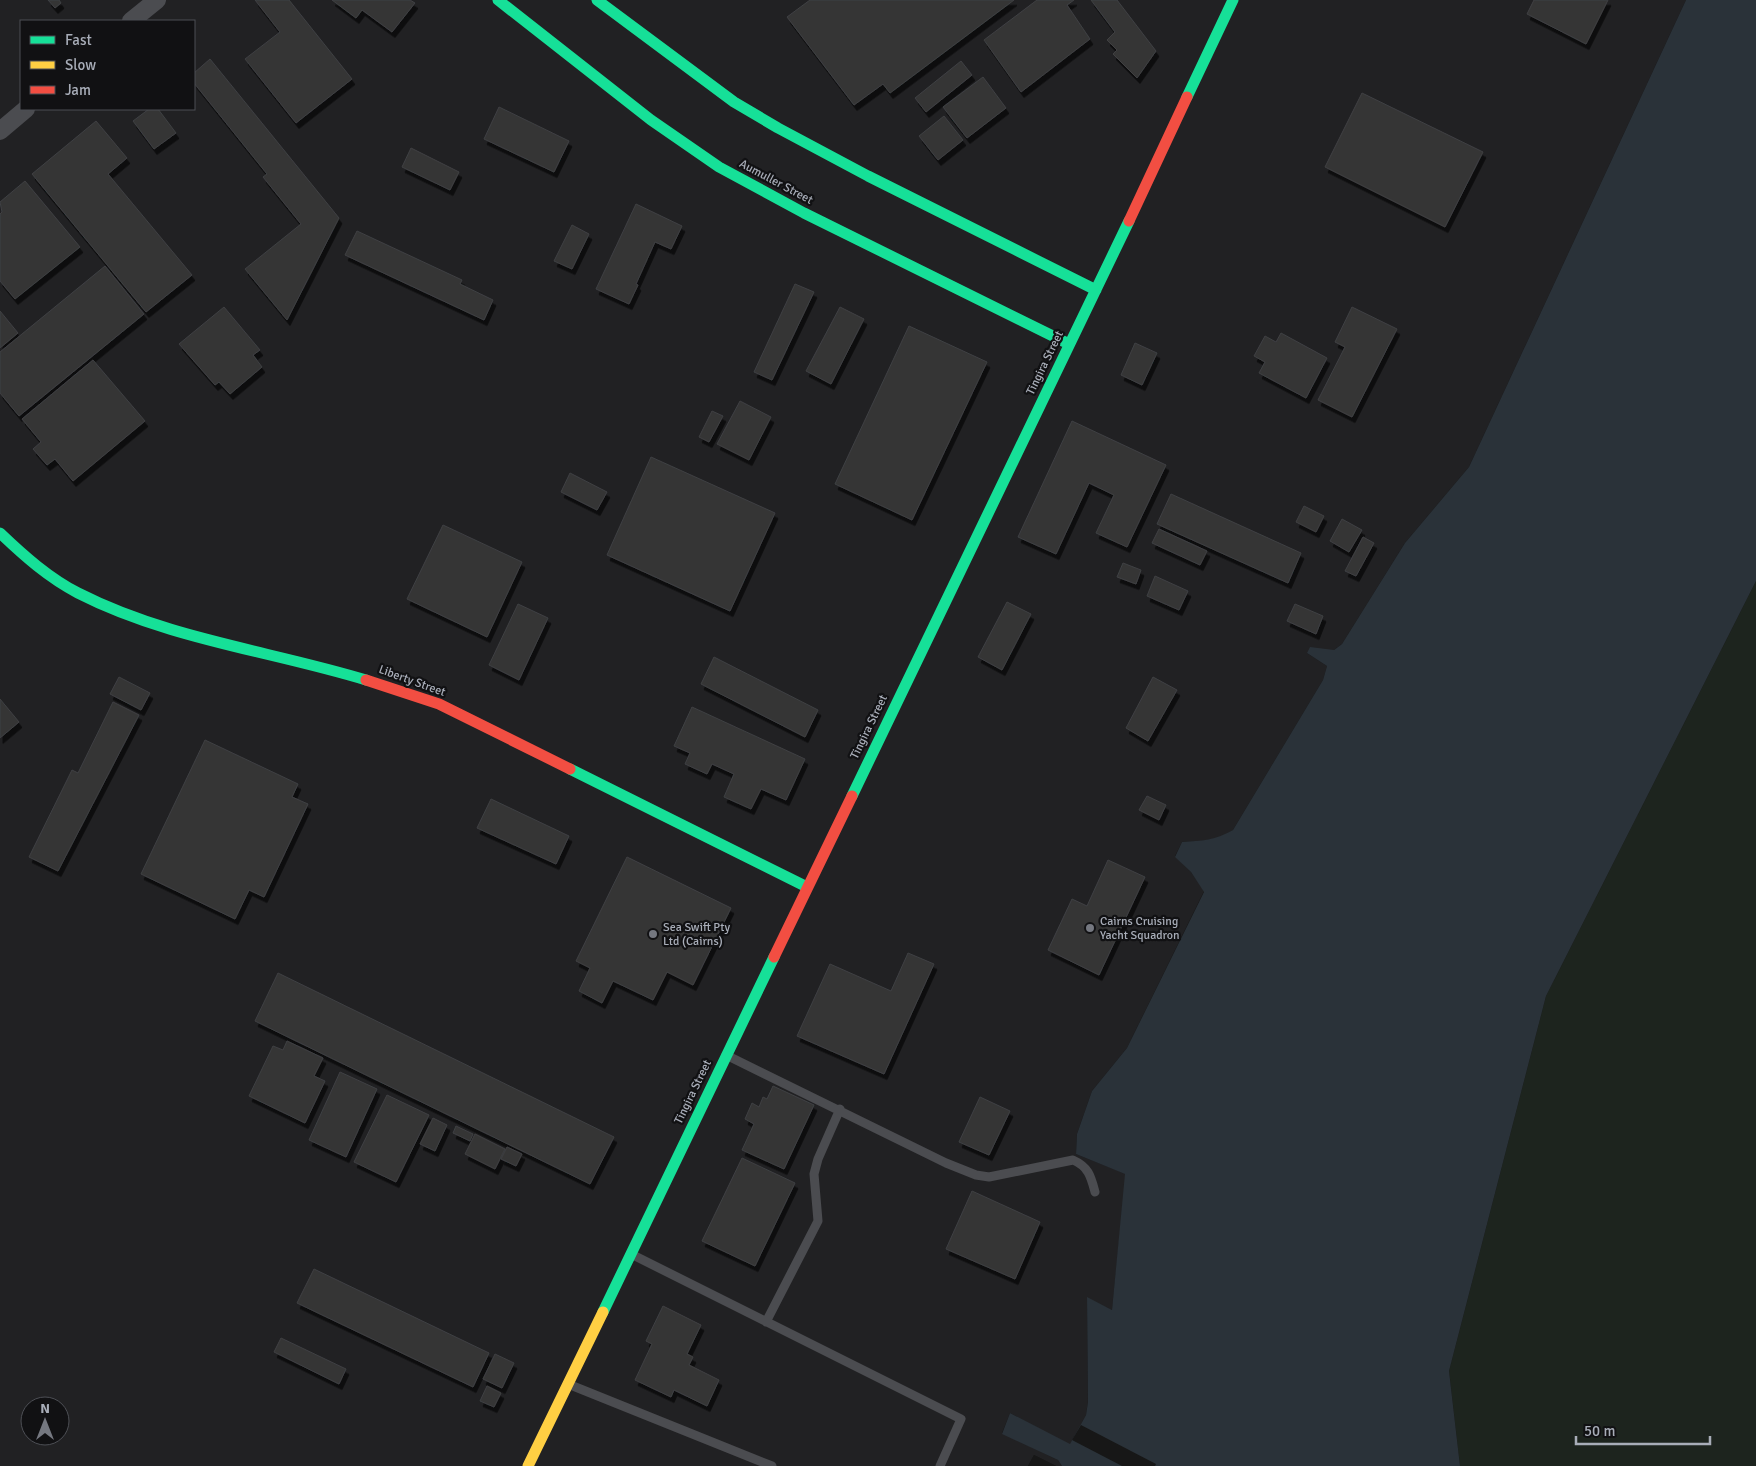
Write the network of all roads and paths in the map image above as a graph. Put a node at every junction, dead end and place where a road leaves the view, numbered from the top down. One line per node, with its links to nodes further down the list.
1 (157, 0): 5 (street)
2 (498, 0): 9 (street, Aumuller Street)
3 (597, 0): 8 (street)
4 (1233, 0): 8 (street, Tingira Street)
5 (132, 20)
6 (25, 110): 7 (street)
7 (0, 131)
8 (1096, 290): 9 (street, Tingira Street)
9 (1069, 344): 11 (street, Tingira Street)
10 (0, 533): 11 (street, Liberty Street)
11 (807, 887): 12 (street, Tingira Street)
12 (726, 1055): 13 (lane); 15 (street, Tingira Street)
13 (840, 1110): 14 (lane); 16 (lane)
14 (1095, 1192)
15 (630, 1254): 16 (lane); 17 (street, Tingira Street)
16 (766, 1322): 20 (lane)
17 (568, 1384): 18 (street, Tingira Street); 19 (lane)
18 (528, 1466)
19 (772, 1466)
20 (940, 1466)

